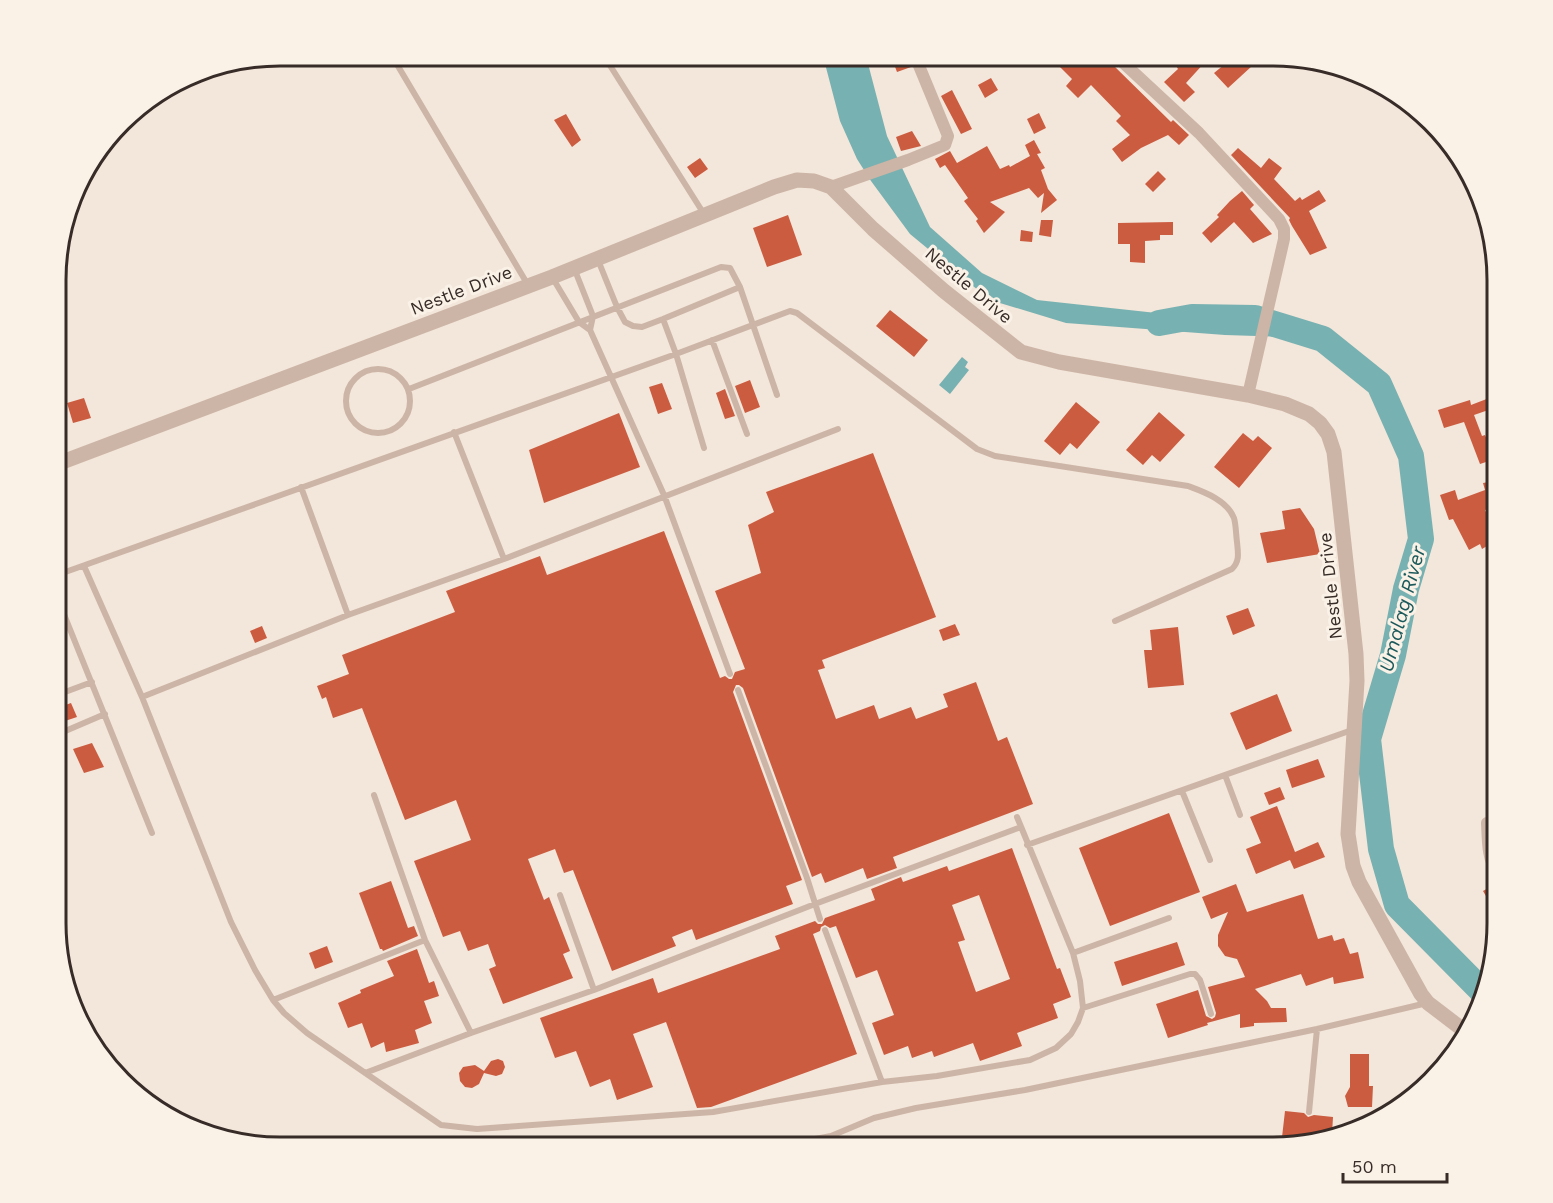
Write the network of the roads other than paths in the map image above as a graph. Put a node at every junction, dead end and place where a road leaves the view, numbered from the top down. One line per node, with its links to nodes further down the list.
1 (398, 66): 10 (lane)
2 (610, 66): 6 (lane)
3 (919, 66): 5 (street)
4 (1127, 66): 23 (street)
5 (831, 187): 6 (street, Nestle Drive); 23 (street, Nestle Drive)
6 (704, 214): 7 (street, Nestle Drive)
7 (597, 258): 8 (street, Nestle Drive); 12 (lane)
8 (574, 268): 9 (street, Nestle Drive); 13 (lane)
9 (552, 277): 10 (street, Nestle Drive); 15 (lane)
10 (528, 285): 28 (street, Nestle Drive)
11 (740, 287): 12 (lane); 14 (lane); 16 (lane)
12 (617, 307): 13 (lane); 14 (lane)
13 (593, 316): 15 (lane); 17 (lane)
14 (663, 320): 19 (lane)
15 (579, 322): 17 (lane); 21 (lane)
16 (752, 325): 18 (lane); 22 (lane); 35 (lane)
17 (590, 330): 20 (lane)
18 (711, 340): 19 (lane); 26 (lane)
19 (676, 354): 20 (lane); 27 (lane)
20 (610, 377): 25 (lane); 30 (lane)
21 (409, 389): 21 (lane)
22 (777, 395)
23 (1248, 395): 43 (street, Nestle Drive)
24 (838, 429): 30 (lane)
25 (454, 432): 29 (lane); 31 (lane)
26 (747, 434)
27 (704, 448)
28 (66, 461)
29 (301, 487): 32 (lane); 34 (lane)
30 (664, 495): 31 (lane); 37 (lane)
31 (504, 559): 34 (lane)
32 (84, 566): 33 (lane); 41 (lane)
33 (66, 572)
34 (348, 615): 41 (lane)
35 (1115, 621)
36 (66, 625): 38 (lane)
37 (730, 674)
38 (92, 682): 40 (lane); 42 (lane)
39 (738, 690): 55 (lane)
40 (66, 692)
41 (142, 697): 62 (lane)
42 (105, 714): 44 (lane); 51 (lane)
43 (1353, 730): 45 (lane); 63 (street, Nestle Drive)
44 (66, 731)
45 (1225, 775): 46 (lane); 48 (lane)
46 (1182, 791): 52 (lane); 53 (lane)
47 (374, 795): 59 (lane)
48 (1240, 815)
49 (1017, 817): 50 (lane)
50 (1021, 827): 52 (lane); 55 (lane)
51 (152, 833)
52 (1027, 845): 60 (lane)
53 (1210, 860)
54 (560, 895): 61 (lane)
55 (814, 904): 57 (lane); 61 (lane)
56 (1169, 918): 60 (lane)
57 (820, 919)
58 (825, 930): 70 (lane)
59 (424, 940): 62 (lane); 68 (lane)
60 (1072, 953): 64 (lane)
61 (594, 990): 68 (lane)
62 (273, 1000): 69 (lane)
63 (1428, 1003): 66 (street); 67 (lane)
64 (1083, 1008): 65 (lane); 70 (lane)
65 (1211, 1014)
66 (1460, 1027)
67 (1317, 1029): 71 (lane); 72 (lane)
68 (471, 1033): 69 (lane)
69 (365, 1073): 70 (lane)
70 (882, 1082)
71 (1309, 1112)
72 (826, 1137)

